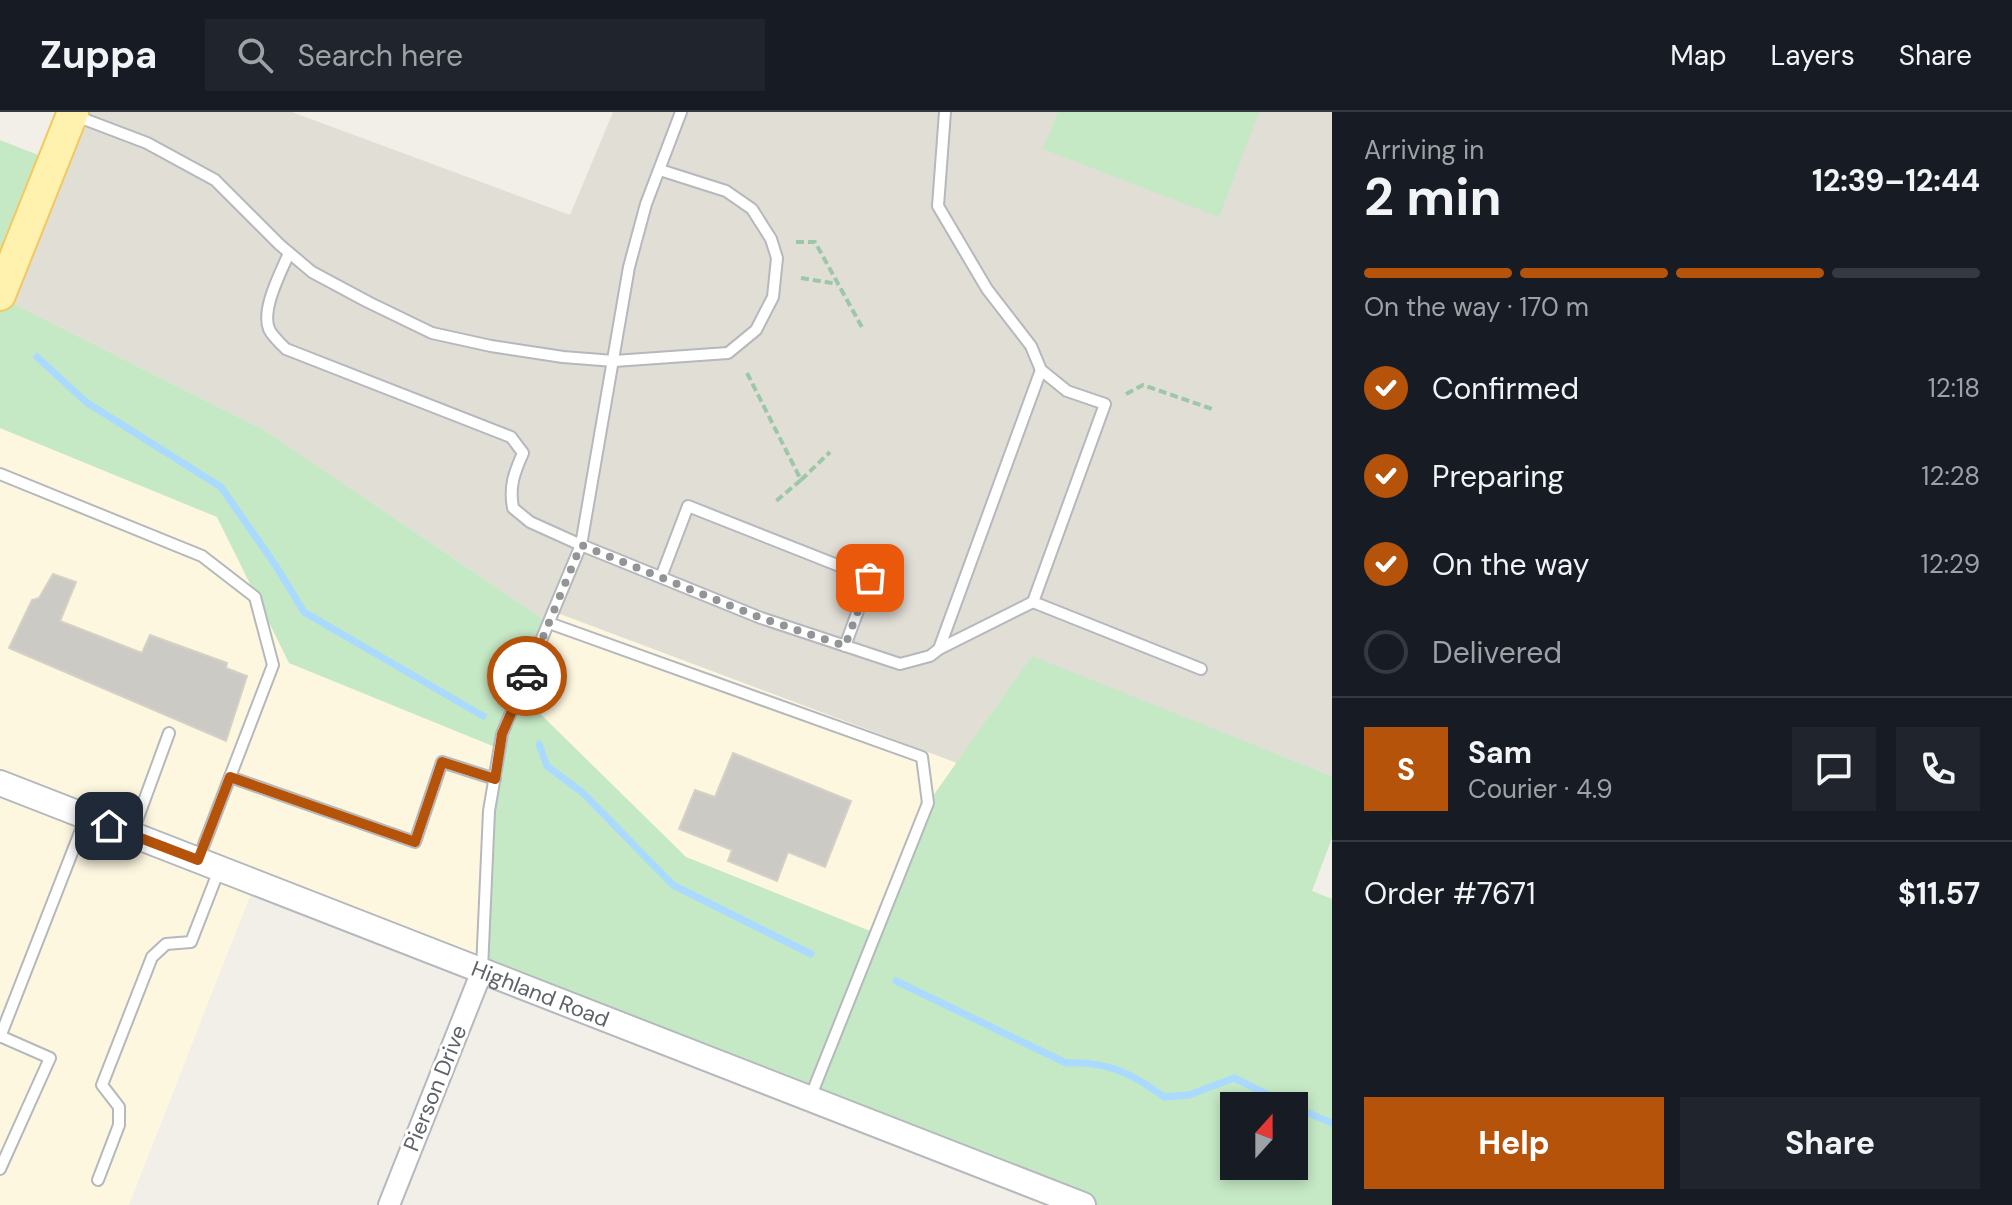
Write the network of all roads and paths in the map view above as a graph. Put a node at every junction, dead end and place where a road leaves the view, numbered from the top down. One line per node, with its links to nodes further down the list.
1 (681, 112): 4 (lane)
2 (945, 112): 12 (lane)
3 (72, 113): 6 (lane); 9 (main road)
4 (660, 170): 11 (lane); 11 (lane)
5 (796, 242): 8 (path)
6 (289, 253): 11 (lane); 20 (lane)
7 (801, 278): 8 (path)
8 (838, 284): 10 (path)
9 (0, 295)
10 (863, 329)
11 (614, 361): 20 (lane)
12 (1041, 370): 22 (lane); 25 (lane)
13 (747, 373): 18 (path)
14 (1126, 394): 15 (path)
15 (1215, 410)
16 (830, 452): 18 (path)
17 (0, 474): 28 (lane)
18 (801, 480): 19 (path)
19 (775, 502)
20 (581, 545): 21 (lane); 23 (lane)
21 (661, 577): 24 (lane); 24 (lane)
22 (1033, 602): 25 (lane); 26 (lane)
23 (549, 623): 29 (lane); 36 (lane)
24 (845, 646): 25 (lane)
25 (939, 649)
26 (1201, 669)
27 (169, 733): 32 (lane)
28 (230, 777): 29 (lane); 33 (lane)
29 (495, 779): 34 (lane)
30 (0, 783): 31 (street, Highland Road)
31 (86, 817): 32 (street, Highland Road); 35 (lane)
32 (132, 834): 33 (street, Highland Road)
33 (209, 864): 34 (street, Highland Road); 38 (lane)
34 (482, 971): 36 (street, Highland Road); 39 (street, Pierson Drive)
35 (0, 1036): 37 (lane)
36 (810, 1098): 40 (street, Highland Road)
37 (0, 1169)
38 (98, 1180)
39 (389, 1205)
40 (1083, 1205)

